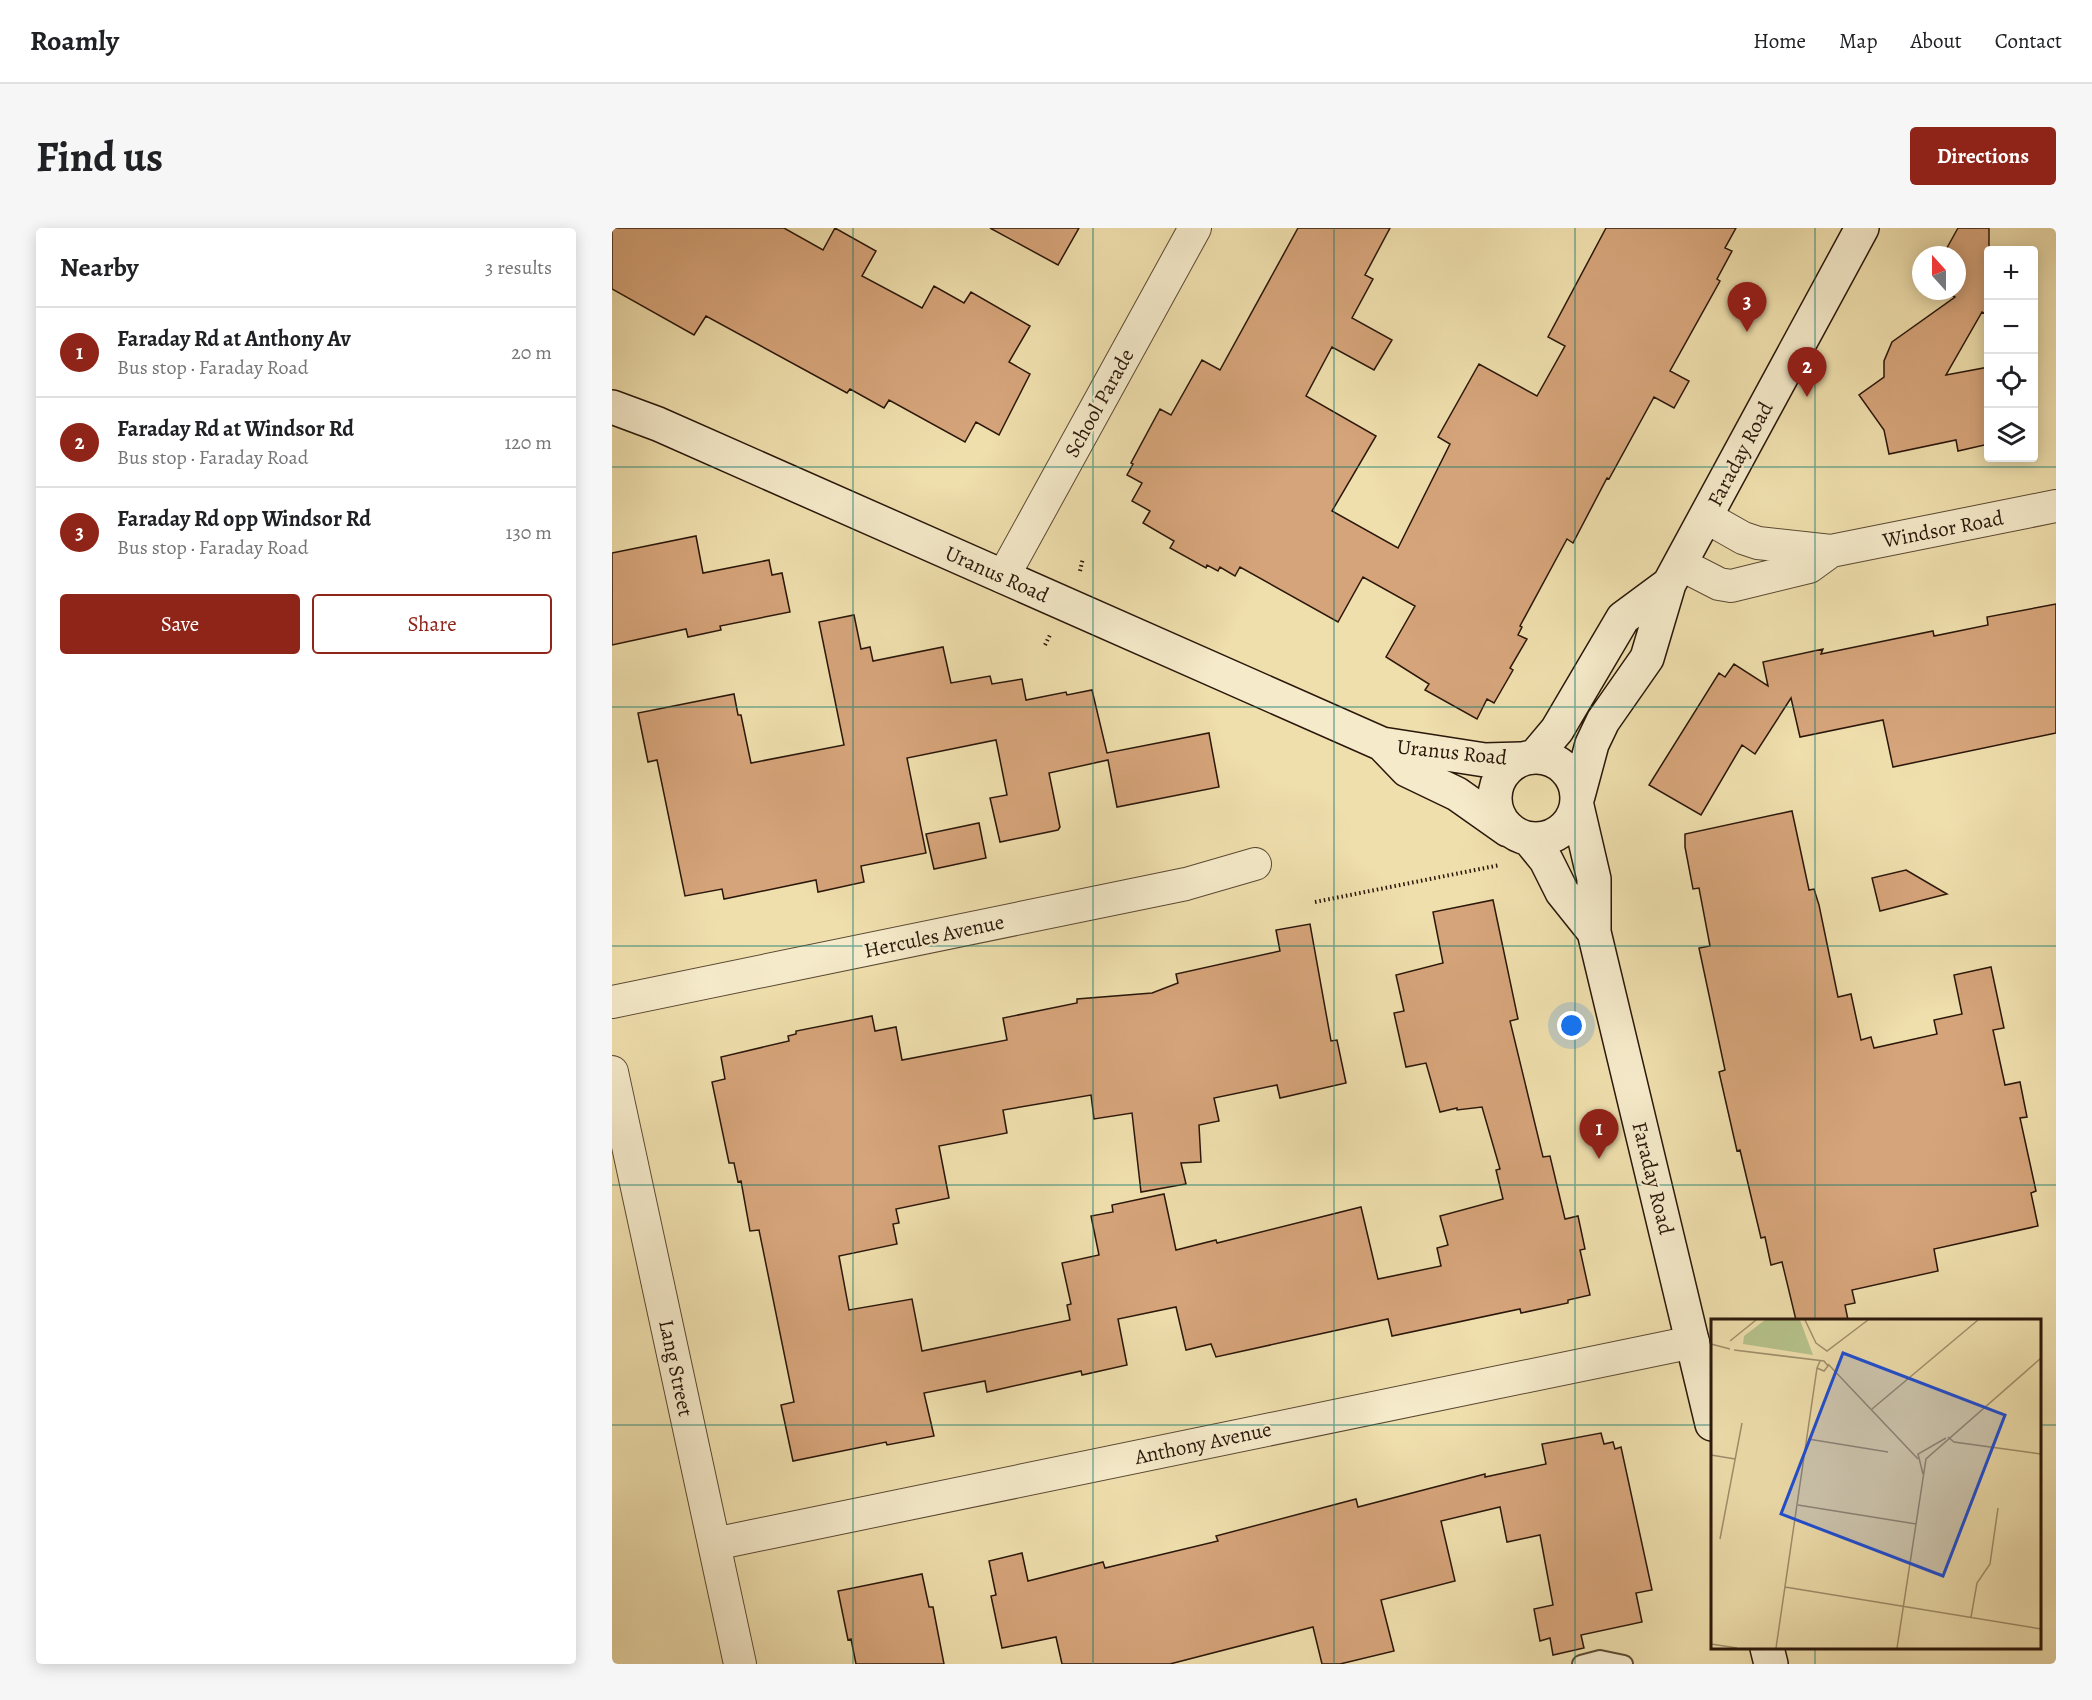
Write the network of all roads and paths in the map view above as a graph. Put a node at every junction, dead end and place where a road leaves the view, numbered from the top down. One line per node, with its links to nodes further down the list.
1 (1195, 228): 8 (street, School Parade)
2 (1862, 228): 5 (main road, Faraday Road)
3 (612, 407): 8 (main road, Uranus Road)
4 (2056, 506): 6 (street, Windsor Road)
5 (1706, 517): 6 (street, Windsor Road); 7 (main road, Faraday Road)
6 (1831, 551): 7 (street, Windsor Road)
7 (1675, 574): 10 (main road, Faraday Road); 11 (main road, Faraday Road)
8 (1003, 577): 9 (main road, Uranus Road)
9 (1382, 744): 10 (main road, Uranus Road); 12 (main road, Uranus Road)
10 (1528, 758): 11 (main road); 12 (main road)
11 (1577, 801): 12 (main road); 15 (main road, Faraday Road)
12 (1516, 844): 14 (path); 15 (main road, Faraday Road)
13 (1255, 864): 16 (street, Hercules Avenue)
14 (1316, 902)
15 (1594, 932): 18 (main road, Faraday Road)
16 (612, 1002)
17 (612, 1072): 20 (street, Lang Street)
18 (1693, 1342): 19 (main road, Faraday Road); 20 (street, Anthony Avenue)
19 (1711, 1416)
20 (714, 1544): 22 (street, Lang Street)
21 (1767, 1649): 25 (main road)
22 (740, 1664)
23 (1581, 1664): 24 (lane)
24 (1624, 1664)
25 (1771, 1664)

